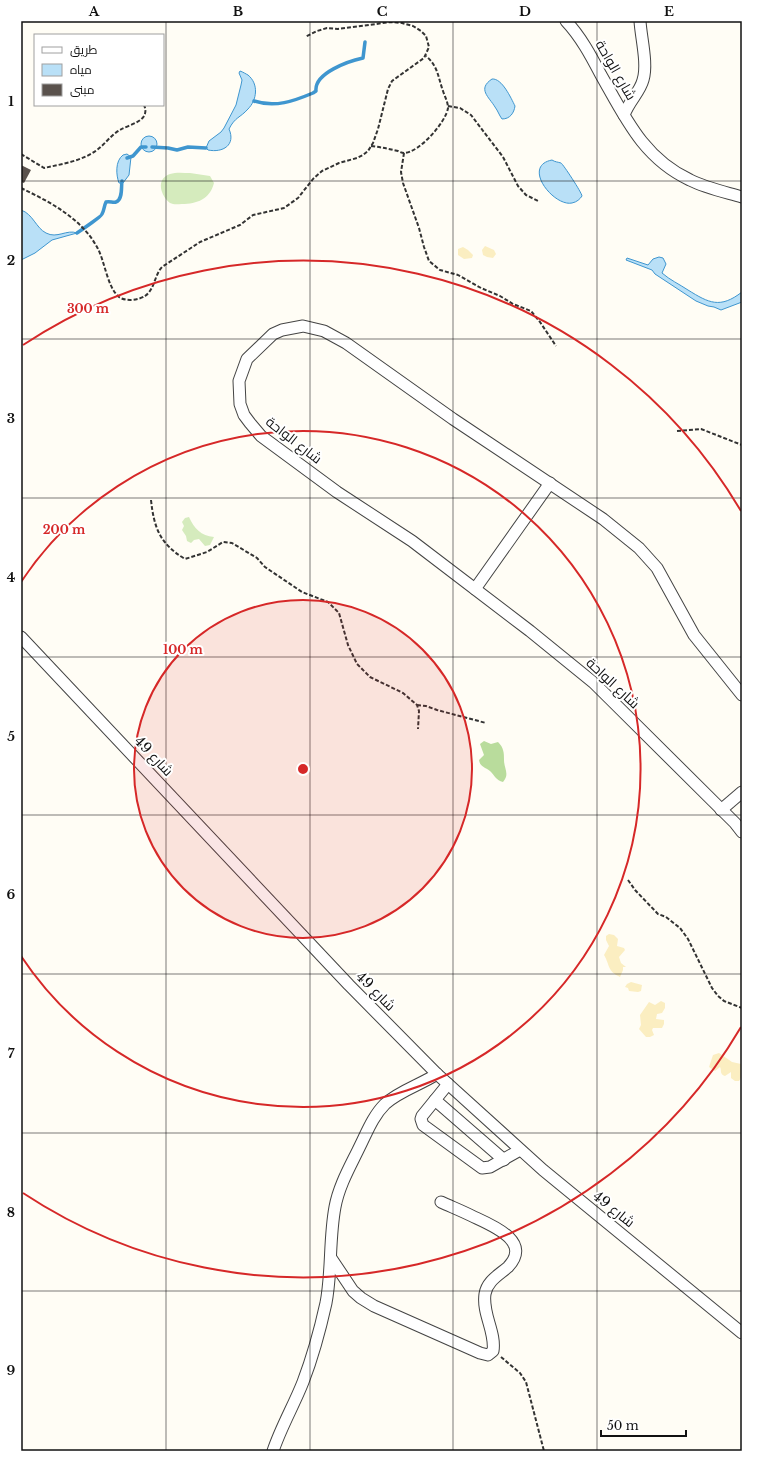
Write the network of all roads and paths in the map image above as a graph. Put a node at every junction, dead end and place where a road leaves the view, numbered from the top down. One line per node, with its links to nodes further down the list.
1 (566, 21): 7 (street, شارع الواحة)
2 (640, 21): 7 (street, شارع الواحة)
3 (305, 37): 4 (path)
4 (426, 56): 6 (path); 8 (path)
5 (144, 106): 10 (path)
6 (448, 106): 9 (path); 13 (path)
7 (624, 115): 12 (street, شارع الواحة)
8 (371, 146): 9 (path); 11 (path)
9 (404, 153): 14 (path)
10 (21, 154)
11 (21, 188)
12 (742, 197)
13 (538, 201)
14 (556, 346)
15 (677, 431): 16 (path)
16 (742, 445)
17 (550, 483): 19 (street); 19 (street, شارع الواحة); 21 (street, شارع الواحة)
18 (151, 500): 22 (path)
19 (475, 589): 26 (street, شارع الواحة)
20 (21, 637): 30 (street, شارع 49)
21 (742, 695)
22 (417, 705): 23 (path); 24 (path)
23 (486, 723)
24 (418, 729)
25 (742, 792): 26 (street)
26 (721, 810): 27 (street, شارع الواحة)
27 (742, 832)
28 (628, 880): 29 (path)
29 (742, 1008)
30 (437, 1074): 31 (street, شارع 49); 36 (street)
31 (448, 1084): 32 (street); 33 (street, شارع 49)
32 (435, 1100): 34 (street); 34 (street)
33 (520, 1150): 34 (street); 37 (street, شارع 49)
34 (504, 1160)
35 (441, 1202): 38 (street)
36 (331, 1258): 38 (street); 39 (street)
37 (742, 1333)
38 (493, 1351): 40 (path)
39 (273, 1451)
40 (544, 1451)

